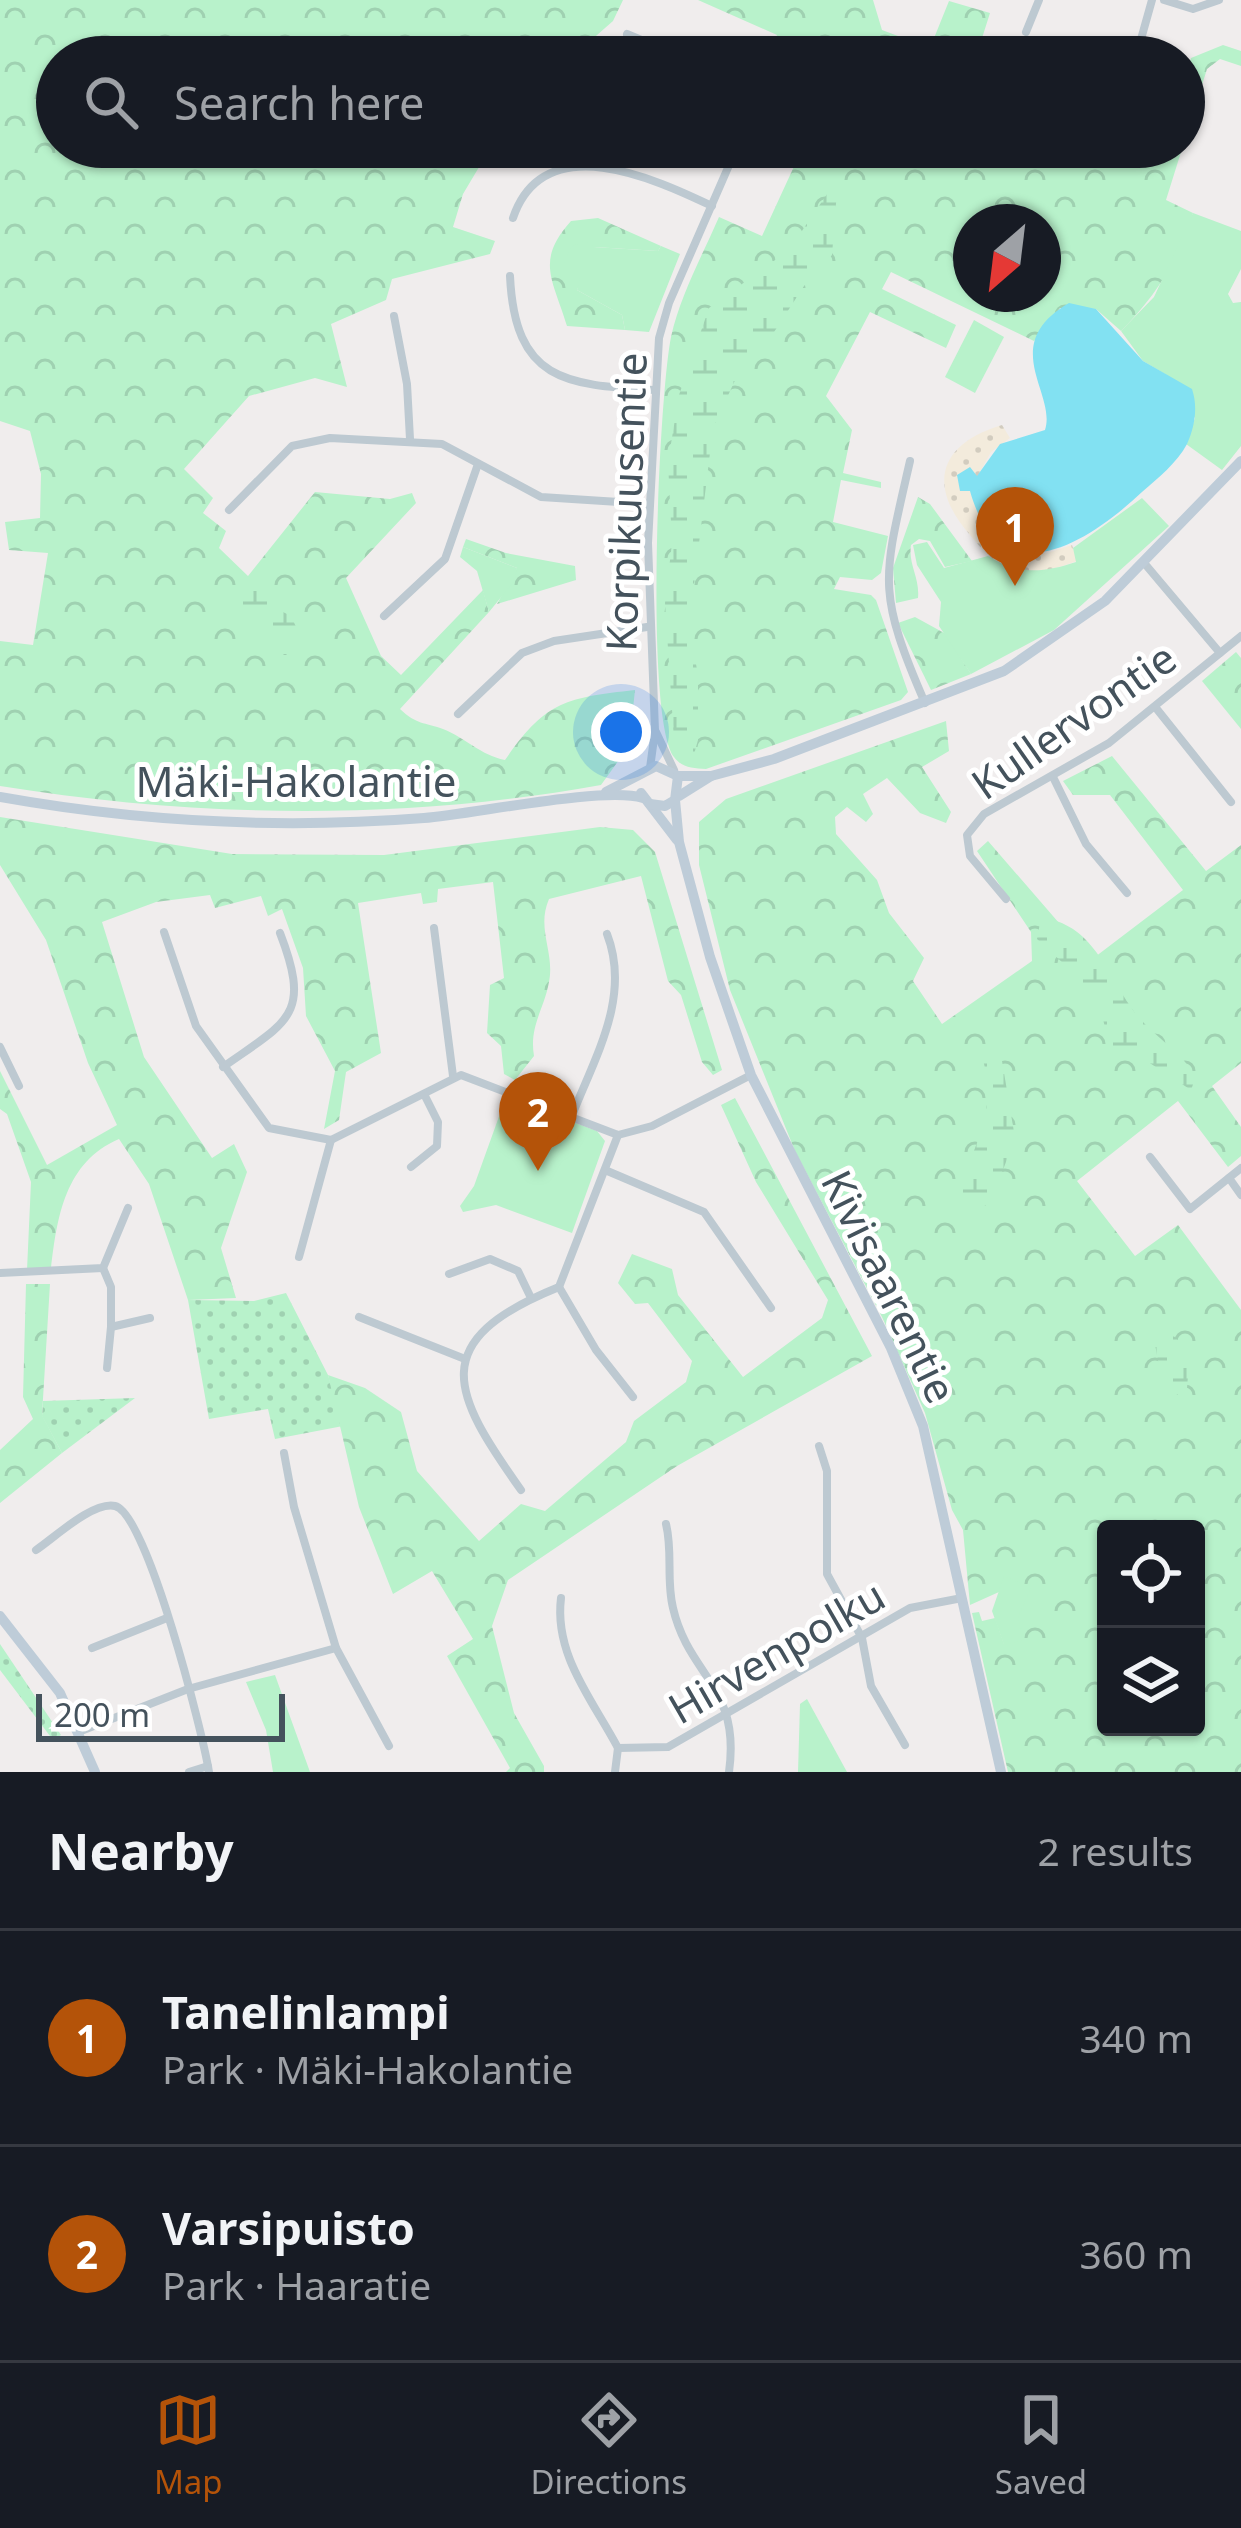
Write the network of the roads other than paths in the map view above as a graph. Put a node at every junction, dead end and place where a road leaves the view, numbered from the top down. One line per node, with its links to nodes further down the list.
1 (1039, 0): 5 (street)
2 (1152, 0): 8 (street)
3 (1165, 0): 4 (street)
4 (1219, 0)
5 (1026, 32)
6 (627, 34): 7 (street)
7 (632, 36)
8 (1142, 36)
9 (587, 168): 13 (street)
10 (614, 168): 12 (street)
11 (728, 168): 12 (street, Korpikuusentie)
12 (712, 206): 16 (street, Korpikuusentie)
13 (513, 218)
14 (510, 276): 16 (street)
15 (394, 316): 17 (street)
16 (654, 390): 21 (street, Korpikuusentie)
17 (410, 439): 20 (street); 22 (street)
18 (910, 461): 28 (street)
19 (1241, 461): 23 (street)
20 (478, 464): 21 (street); 24 (street)
21 (650, 504): 25 (street, Korpikuusentie)
22 (229, 510)
23 (1145, 564): 27 (street); 28 (street)
24 (384, 616)
25 (647, 627): 30 (street); 31 (street, Korpikuusentie)
26 (1241, 636): 27 (street, Kullervontie)
27 (1220, 653): 29 (street, Kullervontie)
28 (926, 704): 34 (street)
29 (1156, 708): 35 (street, Kullervontie); 40 (street)
30 (458, 714)
31 (656, 731): 32 (street, Korpikuusentie); 33 (street, Korpikuusentie)
32 (648, 770): 33 (street); 37 (street, Mäki-Hakolantie); 39 (street)
33 (676, 773): 34 (street); 38 (street)
34 (711, 776): 38 (street)
35 (1054, 778): 42 (street); 43 (street, Kullervontie)
36 (0, 797): 37 (street, Mäki-Hakolantie)
37 (592, 797): 39 (street, Mäki-Hakolantie)
38 (677, 798): 39 (street); 41 (street, Kivisaarentie)
39 (646, 800): 41 (street, Kivisaarentie)
40 (1231, 802)
41 (679, 842): 50 (street, Kivisaarentie)
42 (1127, 893)
43 (1006, 899)
44 (434, 928): 51 (street)
45 (164, 932): 49 (street)
46 (280, 933): 49 (street)
47 (607, 934): 54 (street)
48 (0, 1047): 52 (street)
49 (223, 1067): 56 (street)
50 (751, 1075): 55 (street); 83 (street, Kivisaarentie)
51 (453, 1076): 53 (street); 54 (street)
52 (19, 1086)
53 (424, 1094): 56 (street); 58 (street)
54 (573, 1113): 55 (street)
55 (618, 1135): 60 (street)
56 (331, 1140): 64 (street)
57 (1150, 1157): 61 (street)
58 (411, 1167)
59 (1241, 1168): 61 (street)
60 (604, 1170): 68 (street); 70 (street)
61 (1229, 1178): 62 (street)
62 (1241, 1195)
63 (128, 1208): 65 (street)
64 (299, 1257)
65 (103, 1268): 66 (street); 73 (street)
66 (0, 1274)
67 (449, 1274): 69 (street)
68 (559, 1287): 69 (street); 76 (street)
69 (531, 1298): 74 (street)
70 (771, 1308)
71 (359, 1317): 74 (street)
72 (151, 1318): 73 (street)
73 (111, 1327): 75 (street)
74 (465, 1359): 79 (street)
75 (107, 1368)
76 (633, 1397)
77 (819, 1446): 86 (street)
78 (284, 1453): 88 (street)
79 (521, 1490)
80 (666, 1524): 90 (street)
81 (36, 1550): 85 (street)
82 (561, 1598): 94 (street)
83 (962, 1598): 86 (street, Hirvenpolku); 100 (street, Kivisaarentie)
84 (0, 1616): 91 (street)
85 (167, 1618): 87 (street); 89 (street)
86 (862, 1638): 90 (street, Hirvenpolku); 92 (street)
87 (92, 1648)
88 (336, 1648): 89 (street); 93 (street)
89 (188, 1689): 91 (street); 95 (street)
90 (730, 1710): 94 (street, Hirvenpolku); 99 (street)
91 (81, 1732): 96 (street)
92 (905, 1745)
93 (389, 1746)
94 (618, 1748): 98 (street)
95 (209, 1769): 97 (street)
96 (95, 1772)
97 (189, 1772)
98 (615, 1772)
99 (729, 1772)
100 (1000, 1772)

